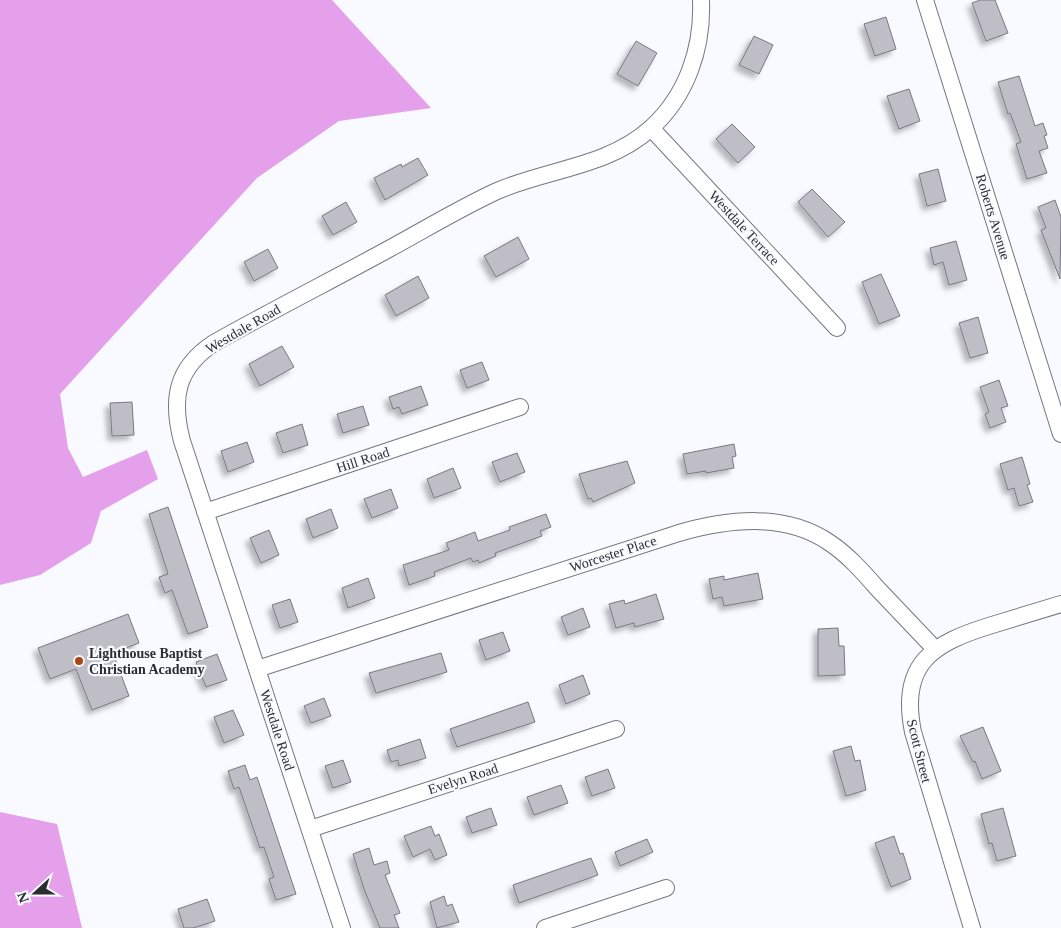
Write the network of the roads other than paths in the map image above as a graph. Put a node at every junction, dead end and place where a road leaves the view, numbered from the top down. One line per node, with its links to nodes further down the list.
1 (701, 0): 3 (street, Westdale Road)
2 (925, 0): 6 (street, Roberts Avenue)
3 (651, 128): 4 (street, Westdale Terrace); 7 (street, Westdale Road)
4 (838, 328)
5 (520, 408): 7 (street, Hill Road)
6 (1061, 434)
7 (205, 512): 10 (street, Westdale Road)
8 (1061, 604): 9 (street, Scott Street)
9 (935, 649): 10 (street, Worcester Place); 16 (street, Scott Street)
10 (257, 670): 12 (street, Westdale Road)
11 (616, 728): 12 (street, Evelyn Road)
12 (310, 830): 14 (street, Westdale Road)
13 (666, 888): 15 (street)
14 (342, 928)
15 (545, 928)
16 (972, 928)

